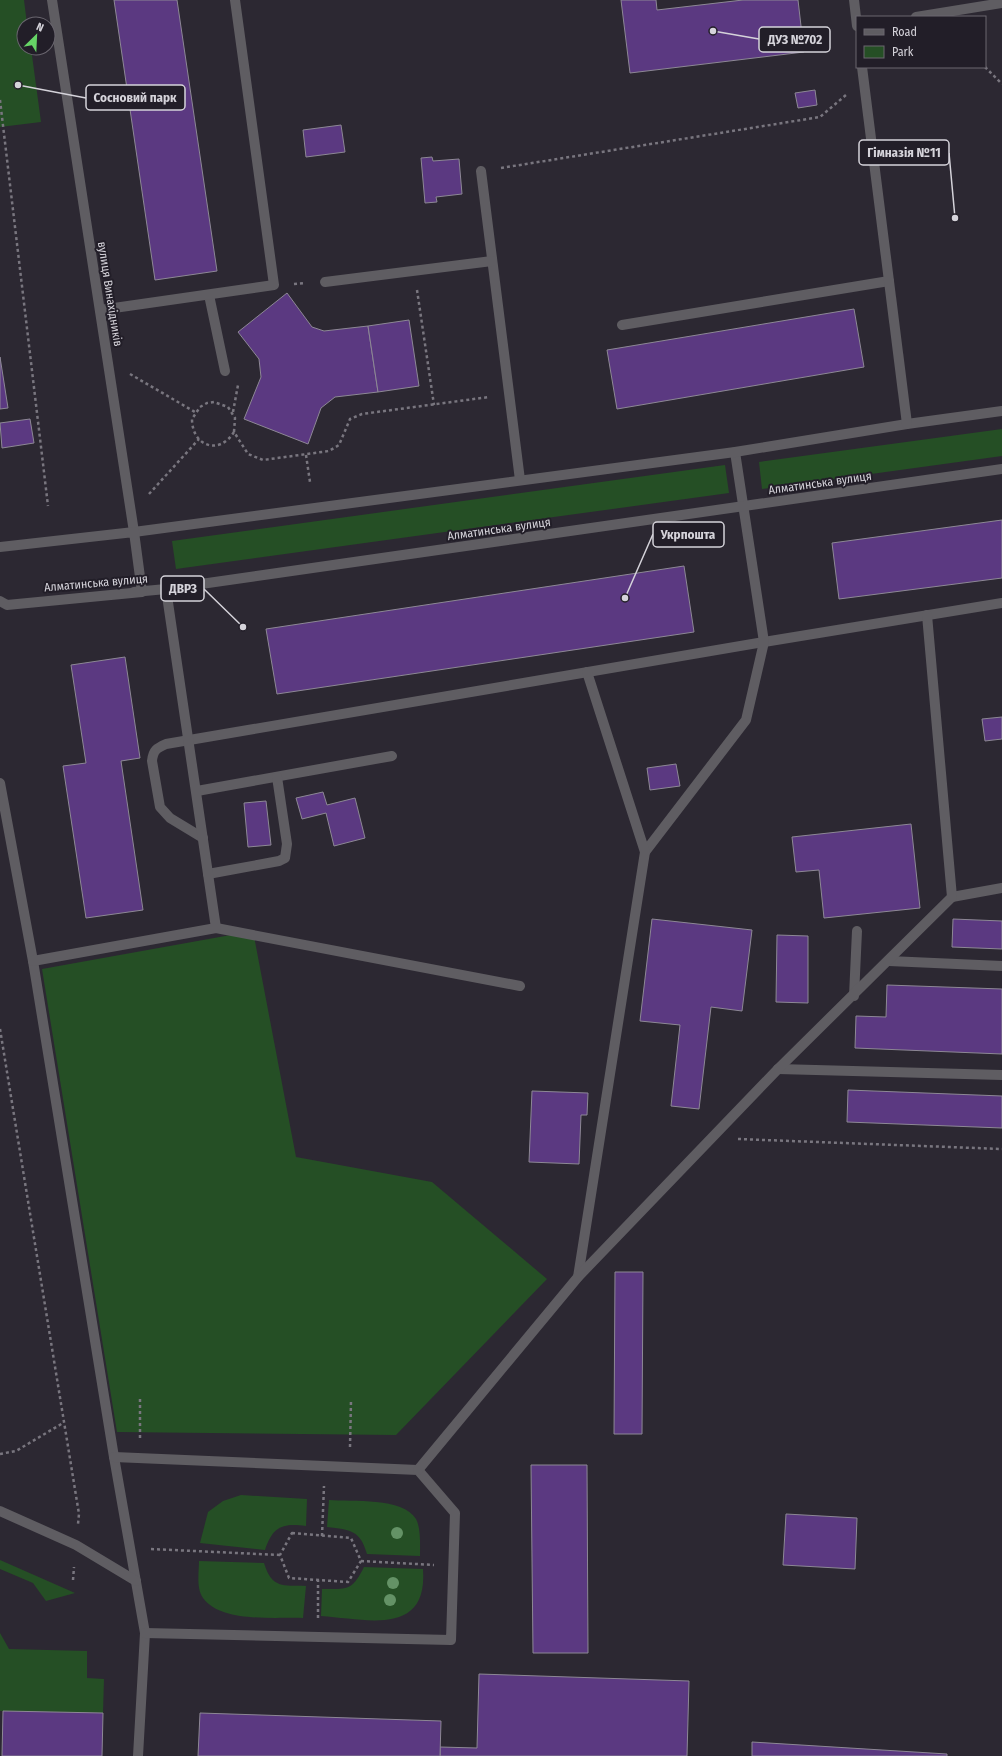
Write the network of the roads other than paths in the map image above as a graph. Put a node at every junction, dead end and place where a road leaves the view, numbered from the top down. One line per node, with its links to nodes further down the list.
1 (52, 0): 13 (street, вулиця Винахідників)
2 (234, 0): 12 (street)
3 (854, 0): 6 (street)
4 (1002, 3): 5 (street)
5 (922, 16)
6 (856, 17)
7 (862, 68): 10 (street)
8 (481, 171): 9 (street)
9 (492, 261): 11 (street); 20 (street)
10 (889, 281): 14 (street); 17 (street)
11 (325, 282)
12 (209, 295): 13 (street); 15 (street)
13 (100, 310): 22 (street, вулиця Винахідників)
14 (622, 325)
15 (225, 371)
16 (1002, 412): 17 (street)
17 (907, 424): 18 (street)
18 (735, 452): 20 (street); 21 (street)
19 (1002, 469): 21 (street, Алматинська вулиця)
20 (520, 480): 22 (street)
21 (743, 507): 24 (street, Алматинська вулиця); 29 (street)
22 (134, 532): 23 (street); 25 (street, вулиця Винахідників)
23 (0, 546)
24 (166, 589): 25 (street, Алматинська вулиця); 31 (street)
25 (142, 592): 26 (street, Алматинська вулиця)
26 (0, 601)
27 (1002, 603): 28 (street)
28 (927, 615): 29 (street); 40 (street)
29 (764, 642): 30 (street); 37 (street)
30 (587, 672): 31 (street); 37 (street)
31 (190, 742): 35 (street); 36 (street)
32 (392, 756): 33 (street)
33 (277, 777): 35 (street); 38 (street)
34 (0, 783): 43 (street)
35 (197, 791): 36 (street)
36 (203, 838): 38 (street)
37 (645, 852): 50 (street)
38 (208, 874): 41 (street)
39 (1002, 888): 40 (street)
40 (952, 897): 44 (street)
41 (216, 928): 43 (street); 46 (street)
42 (856, 931): 47 (street)
43 (33, 961): 51 (street)
44 (889, 961): 45 (street); 47 (street)
45 (1002, 966)
46 (520, 986)
47 (854, 996): 48 (street)
48 (778, 1069): 49 (street); 50 (street)
49 (1002, 1075)
50 (578, 1277): 52 (street)
51 (114, 1457): 52 (street); 54 (street)
52 (418, 1470): 55 (street)
53 (0, 1511): 54 (street)
54 (136, 1581): 55 (street)
55 (145, 1633): 56 (street)
56 (138, 1756)

